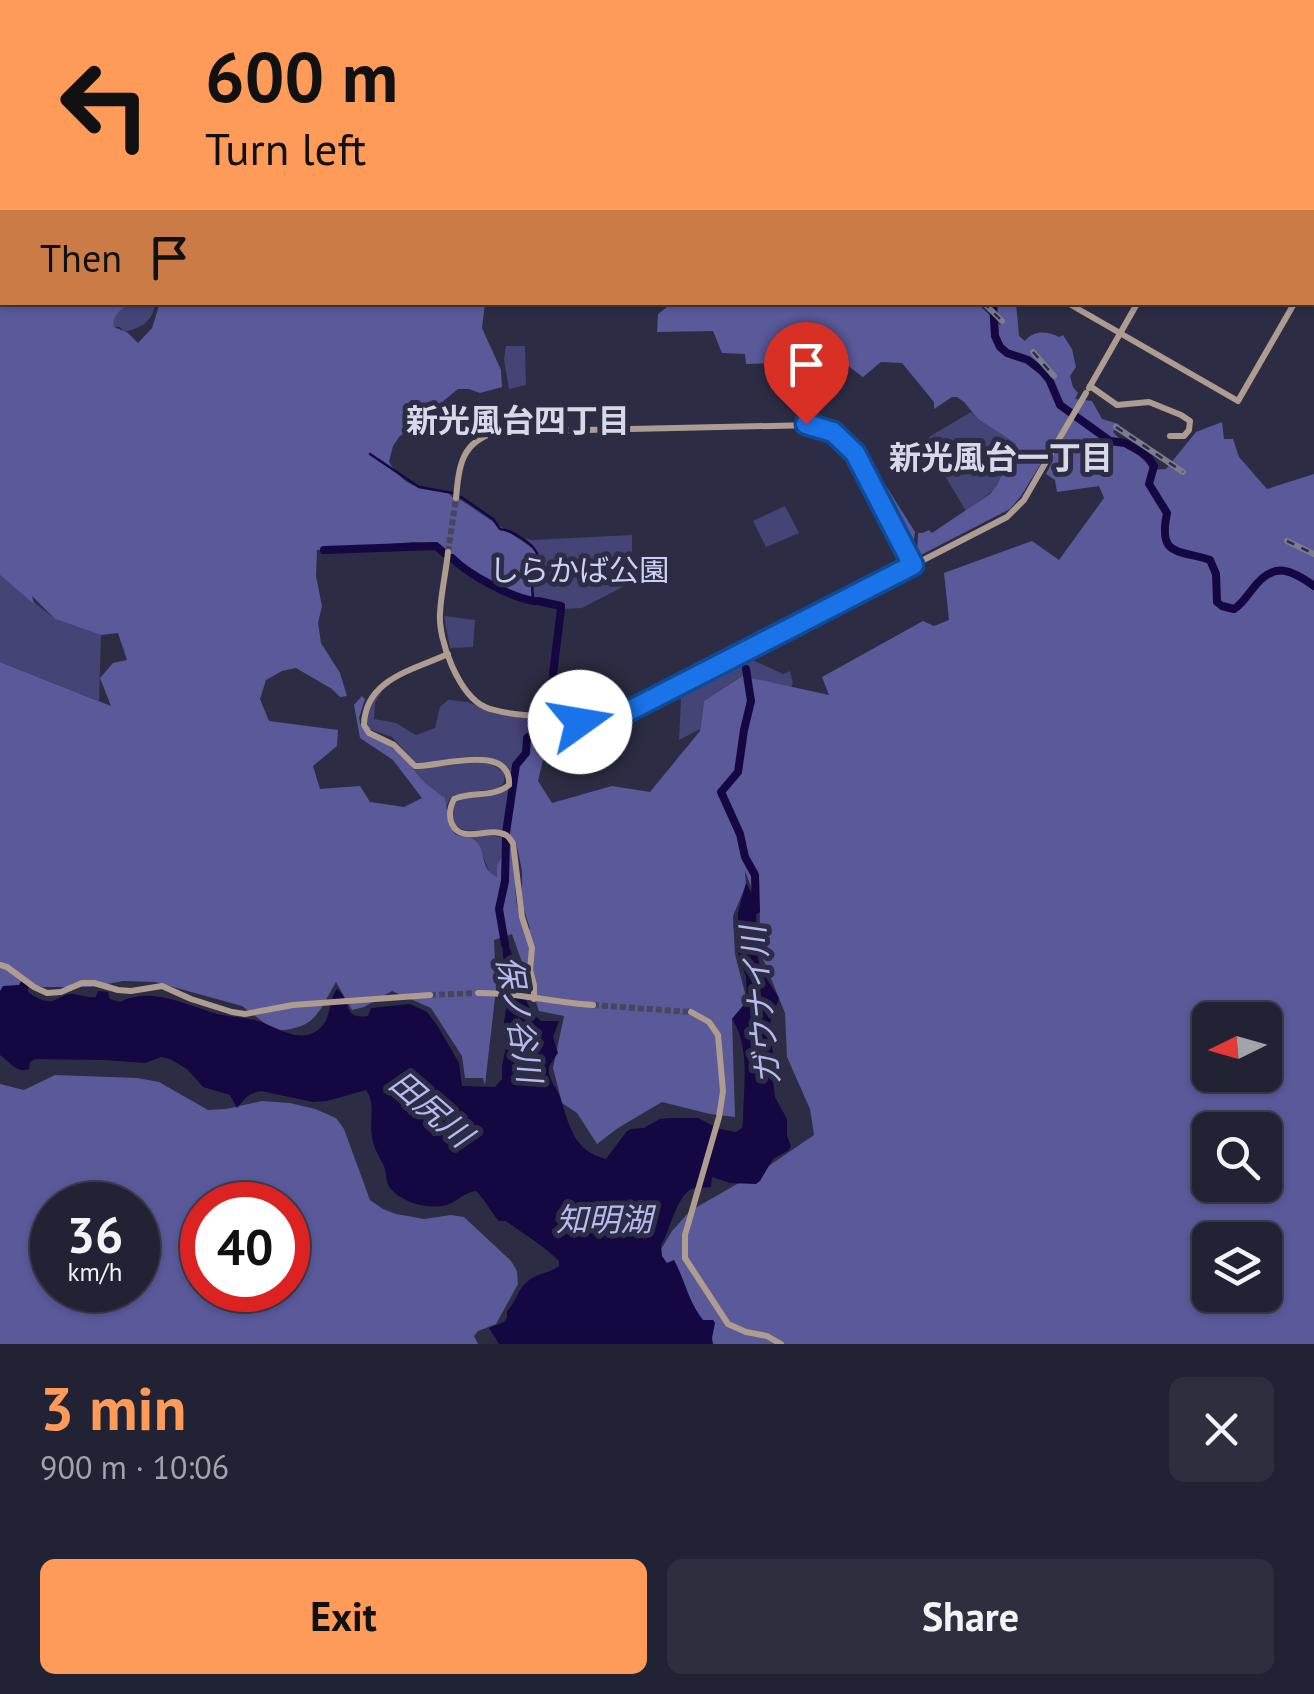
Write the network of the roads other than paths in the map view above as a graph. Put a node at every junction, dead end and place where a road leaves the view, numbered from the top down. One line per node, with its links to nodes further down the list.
1 (1071, 305): 4 (street)
2 (1136, 305): 4 (street)
3 (1293, 305): 4 (street)
4 (1120, 334): 5 (street)
5 (1088, 389): 6 (street); 9 (street, bridge)
6 (1170, 436)
7 (456, 498): 9 (street)
8 (448, 552): 10 (street)
9 (913, 565): 10 (street)
10 (448, 654): 14 (street)
11 (4, 966): 13 (street)
12 (478, 993): 14 (street)
13 (430, 995)
14 (531, 998): 15 (street)
15 (592, 1005)
16 (691, 1012): 17 (street)
17 (781, 1344)

